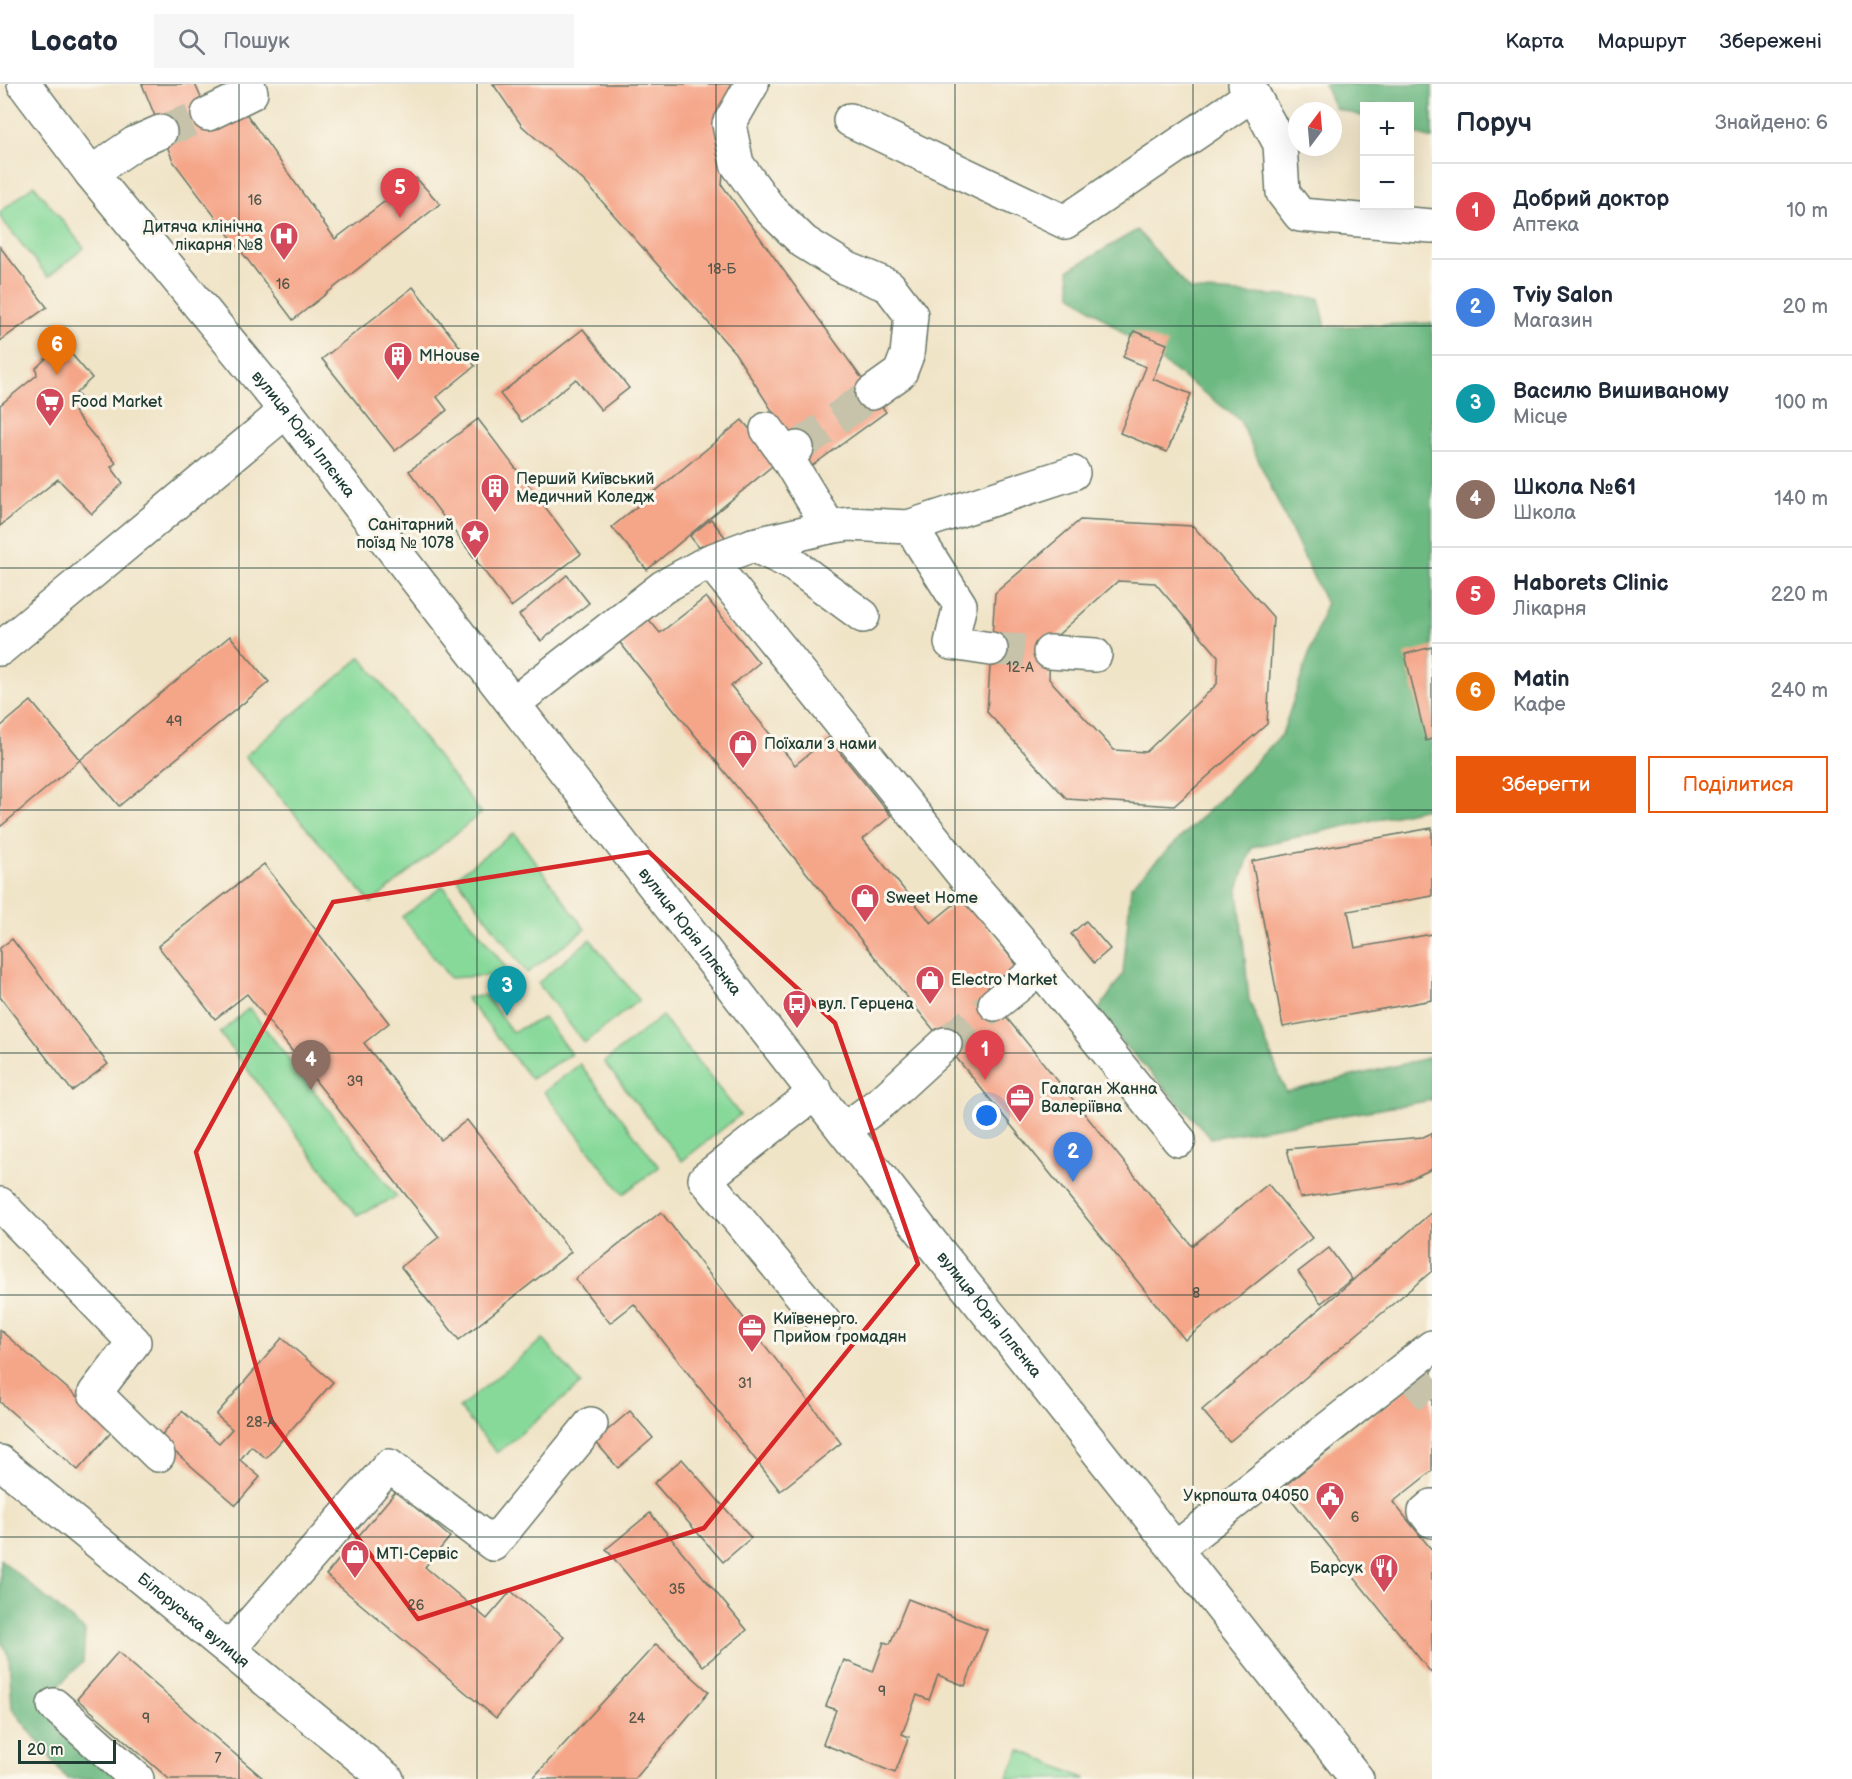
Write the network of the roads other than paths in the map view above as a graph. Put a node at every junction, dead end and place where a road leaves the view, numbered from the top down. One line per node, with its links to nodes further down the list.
1 (24, 84): 8 (main road, вулиця Юрія Іллєнка)
2 (46, 84): 8 (main road)
3 (248, 84): 6 (main road)
4 (752, 84): 12 (main road)
5 (1249, 89): 7 (main road); 11 (main road)
6 (208, 114)
7 (850, 120)
8 (55, 126): 10 (main road, вулиця Юрія Іллєнка)
9 (160, 132): 10 (main road)
10 (91, 173): 13 (main road, вулиця Юрія Іллєнка)
11 (1432, 226)
12 (872, 393)
13 (286, 411): 21 (main road); 25 (main road, вулиця Юрія Іллєнка)
14 (767, 429): 16 (main road)
15 (1073, 473): 17 (main road)
16 (829, 527): 17 (main road); 18 (main road)
17 (908, 527): 22 (main road)
18 (753, 545): 19 (main road); 20 (main road)
19 (710, 561): 25 (main road); 26 (main road)
20 (863, 616)
21 (0, 649)
22 (992, 649)
23 (1050, 652): 24 (main road)
24 (1095, 655)
25 (514, 703): 29 (main road, вулиця Юрія Іллєнка)
26 (1040, 968): 27 (main road); 31 (main road)
27 (995, 1004)
28 (945, 1044): 30 (main road)
29 (816, 1092): 30 (main road, вулиця Юрія Іллєнка); 33 (main road)
30 (844, 1130): 40 (main road, вулиця Юрія Іллєнка)
31 (1179, 1140)
32 (6, 1224): 36 (main road)
33 (824, 1322)
34 (1432, 1347): 40 (main road)
35 (591, 1425): 41 (main road)
36 (158, 1455)
37 (0, 1462): 41 (main road, Білоруська вулиця)
38 (1432, 1506): 39 (main road)
39 (1432, 1521)
40 (1175, 1548): 45 (main road, вулиця Юрія Іллєнка)
41 (229, 1649): 44 (main road, Білоруська вулиця)
42 (54, 1705): 43 (main road)
43 (137, 1779)
44 (387, 1779)
45 (1357, 1779)

